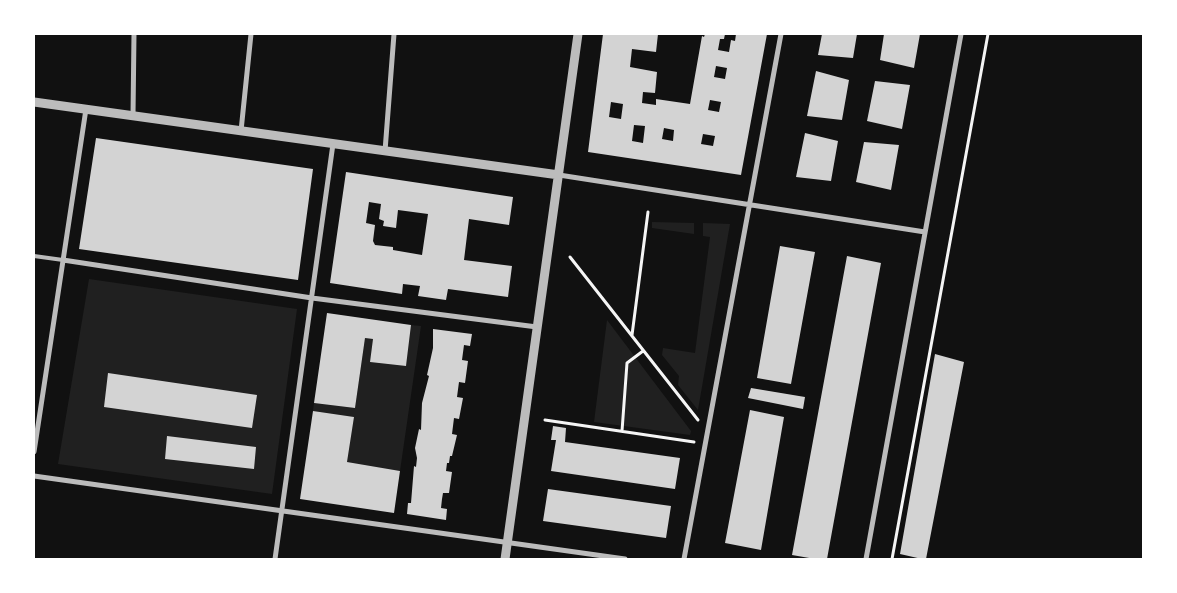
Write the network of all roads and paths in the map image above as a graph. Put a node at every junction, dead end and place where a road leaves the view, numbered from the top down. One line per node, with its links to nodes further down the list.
1 (134, 34): 10 (street)
2 (251, 34): 11 (street)
3 (394, 34): 13 (street)
4 (578, 34): 14 (street)
5 (781, 34): 15 (street)
6 (961, 34): 17 (street)
7 (988, 34): 38 (path)
8 (34, 102): 9 (street)
9 (86, 109): 10 (street); 20 (street)
10 (133, 116): 11 (street)
11 (242, 131): 12 (street)
12 (333, 144): 13 (street); 21 (street)
13 (385, 151): 14 (street)
14 (559, 175): 15 (street); 22 (street)
15 (750, 205): 17 (street); 36 (street)
16 (648, 212): 23 (path)
17 (925, 232): 37 (street)
18 (34, 256): 20 (lane)
19 (570, 258): 23 (path)
20 (63, 260): 21 (street); 29 (street)
21 (312, 298): 22 (street); 31 (street)
22 (537, 327): 32 (street)
23 (632, 336): 24 (path)
24 (643, 351): 26 (path); 27 (path)
25 (545, 420): 27 (path)
26 (698, 421)
27 (622, 431): 28 (path)
28 (694, 442)
29 (34, 452)
30 (34, 476): 31 (street)
31 (282, 511): 32 (street); 33 (street)
32 (507, 543): 34 (street); 35 (street)
33 (275, 559)
34 (505, 559)
35 (625, 559)
36 (684, 559)
37 (866, 559)
38 (892, 559)

